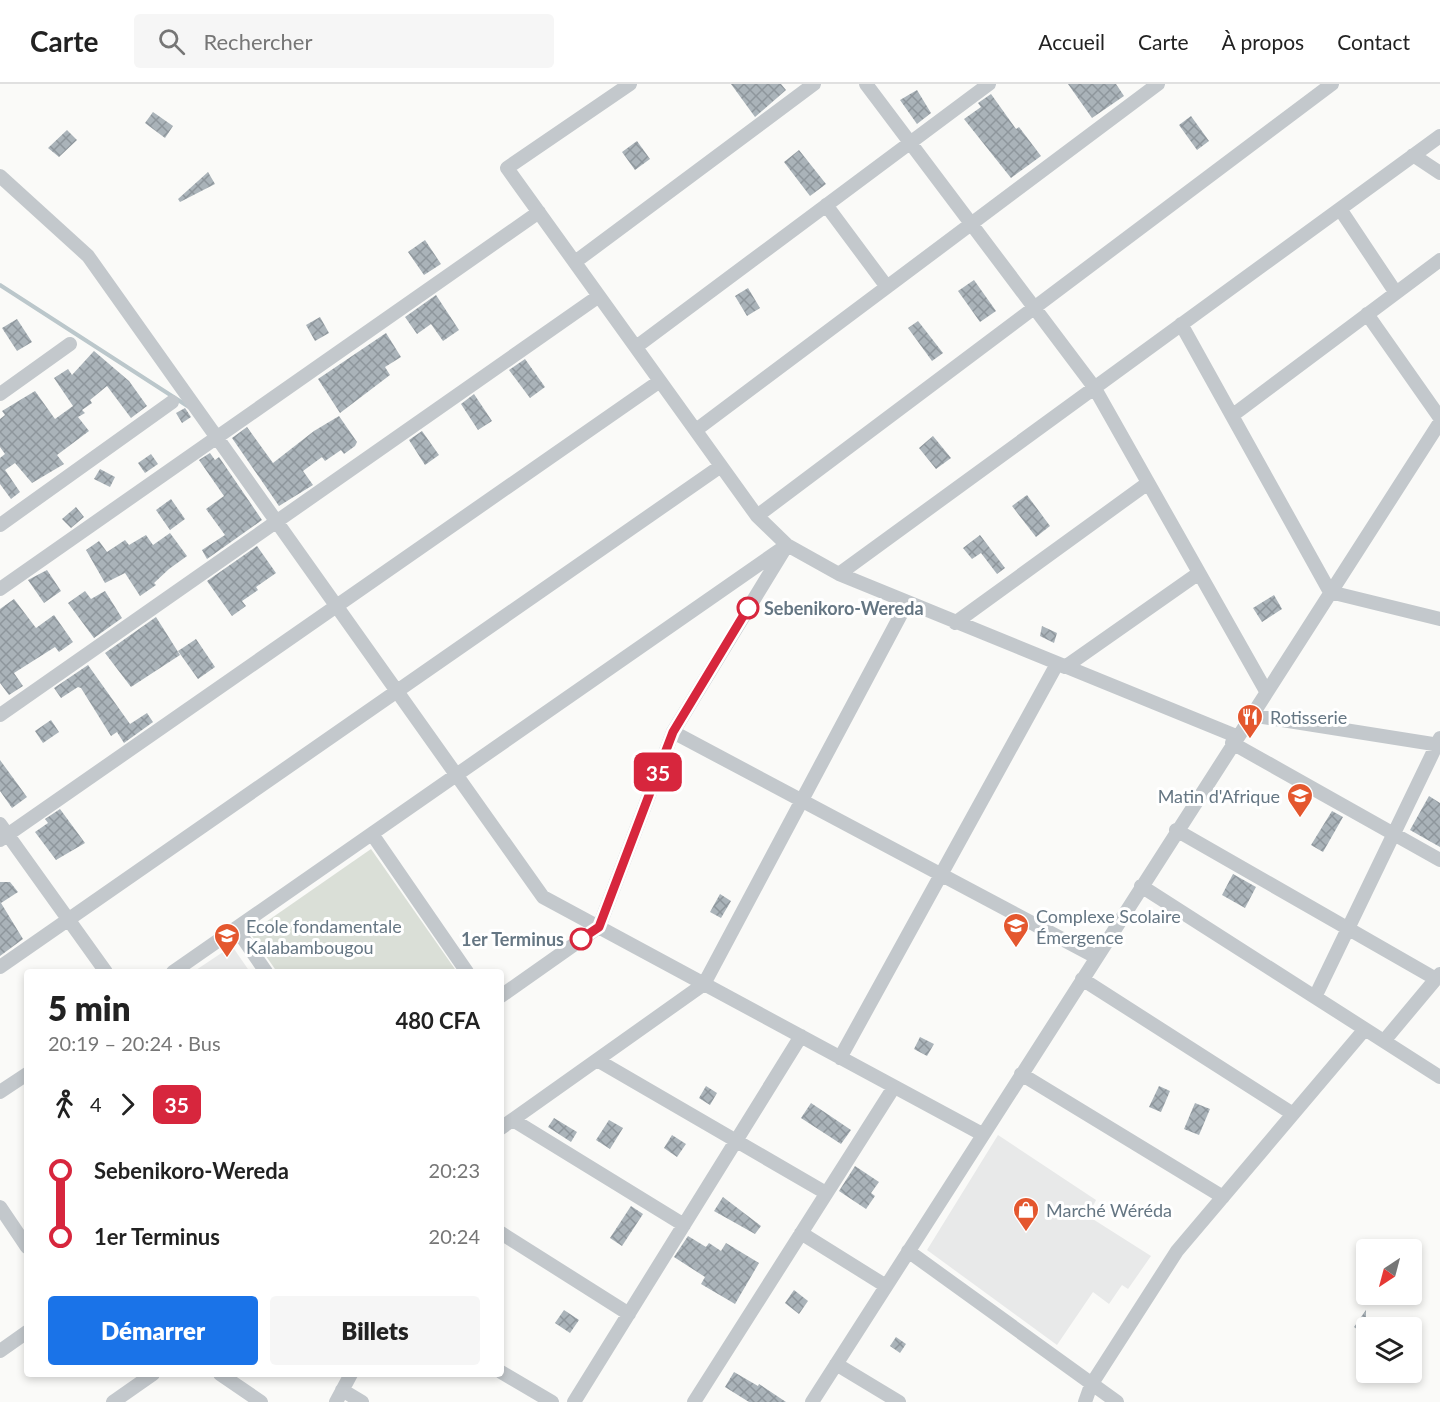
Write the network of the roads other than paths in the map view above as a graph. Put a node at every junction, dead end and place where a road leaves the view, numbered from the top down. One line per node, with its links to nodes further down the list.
1 (630, 84): 14 (street)
2 (814, 84): 17 (street)
3 (866, 84): 8 (street)
4 (989, 84): 8 (street)
5 (1158, 84): 15 (street)
6 (1332, 84): 21 (street)
7 (1440, 136): 9 (street)
8 (910, 143): 12 (street); 15 (street)
9 (1413, 155): 10 (street); 13 (street)
10 (1440, 173)
11 (0, 176): 33 (street)
12 (826, 205): 18 (street); 25 (street)
13 (1340, 209): 19 (street); 23 (street)
14 (539, 212): 17 (street); 33 (street)
15 (971, 224): 18 (street); 21 (street)
16 (1440, 260): 19 (street)
17 (575, 262): 20 (street)
18 (887, 287): 32 (street)
19 (1396, 293): 22 (street)
20 (599, 296): 25 (street); 38 (street)
21 (1035, 308): 27 (street); 37 (street)
22 (1367, 314): 30 (street); 31 (street)
23 (1181, 324): 27 (street); 30 (street)
24 (70, 344): 28 (street)
25 (636, 347): 26 (street)
26 (660, 381): 32 (street); 46 (street)
27 (1094, 387): 36 (street); 42 (street)
28 (0, 394)
29 (172, 402): 39 (street)
30 (1233, 415): 44 (street)
31 (1440, 420): 34 (street)
32 (696, 430): 35 (street)
33 (217, 437): 38 (street); 43 (street)
34 (1435, 439): 44 (street)
35 (722, 466): 37 (street); 50 (street)
36 (1148, 483): 41 (street); 48 (street)
37 (757, 516): 40 (street)
38 (277, 521): 46 (street); 52 (street)
39 (0, 525)
40 (787, 545): 42 (street); 54 (street); 57 (street)
41 (1199, 573): 49 (street); 51 (street)
42 (839, 574): 45 (street)
43 (0, 589)
44 (1330, 592): 47 (street); 51 (street)
45 (907, 603): 48 (street); 58 (street)
46 (336, 606): 50 (street); 60 (street)
47 (1440, 619)
48 (955, 622): 49 (street)
49 (1061, 666): 55 (street); 64 (street)
50 (397, 691): 57 (street); 66 (street)
51 (1266, 691): 53 (street)
52 (0, 715)
53 (1250, 715): 55 (street); 56 (street)
54 (673, 732): 58 (street); 67 (street)
55 (1234, 740): 59 (street); 62 (street)
56 (1439, 742): 62 (street)
57 (456, 775): 61 (street); 67 (street)
58 (802, 800): 64 (street); 78 (street)
59 (1176, 830): 65 (street); 69 (street)
60 (2, 833): 66 (street)
61 (372, 834): 68 (street); 75 (street)
62 (1394, 834): 63 (street); 69 (street)
63 (1440, 860)
64 (942, 874): 70 (street); 84 (street)
65 (1141, 886): 70 (street); 80 (street)
66 (68, 919): 71 (street); 72 (street)
67 (599, 927): 78 (street); 79 (street)
68 (236, 928): 73 (street); 74 (street)
69 (1348, 929): 76 (street); 80 (street)
70 (1096, 957): 77 (street)
71 (0, 967)
72 (104, 969)
73 (177, 969)
74 (264, 969)
75 (465, 969)
76 (1438, 976): 83 (street)
77 (1082, 979): 86 (street); 91 (street)
78 (704, 984): 82 (street); 85 (street)
79 (504, 994)
80 (1315, 997): 81 (street)
81 (1365, 1029): 83 (street); 91 (street)
82 (801, 1036): 84 (street); 95 (street)
83 (1384, 1041): 88 (street)
84 (840, 1058): 89 (street)
85 (597, 1060): 92 (street); 95 (street)
86 (1021, 1074): 94 (street); 97 (street)
87 (24, 1076): 90 (street)
88 (1440, 1077)
89 (894, 1087): 94 (street); 96 (street)
90 (0, 1092)
91 (1293, 1114): 97 (street)
92 (513, 1120): 93 (street); 99 (street)
93 (504, 1126)
94 (982, 1134): 103 (street)
95 (736, 1141): 96 (street); 99 (street)
96 (826, 1193): 100 (street)
97 (1223, 1197): 113 (street)
98 (0, 1207): 102 (street)
99 (684, 1225): 105 (street)
100 (801, 1233): 104 (street); 120 (street)
101 (504, 1235): 105 (street)
102 (24, 1243)
103 (908, 1251): 104 (street); 113 (street)
104 (886, 1286): 108 (street)
105 (629, 1314): 119 (street)
106 (24, 1334): 107 (street)
107 (0, 1351)
108 (836, 1364): 121 (street); 122 (street)
109 (504, 1374): 118 (street)
110 (149, 1377): 115 (street)
111 (224, 1377): 116 (street)
112 (349, 1377): 114 (street)
113 (1091, 1385): 123 (street); 124 (street)
114 (339, 1396): 117 (street)
115 (113, 1402)
116 (261, 1402)
117 (362, 1402)
118 (552, 1402)
119 (574, 1402)
120 (694, 1402)
121 (812, 1402)
122 (899, 1402)
123 (1085, 1402)
124 (1117, 1402)

